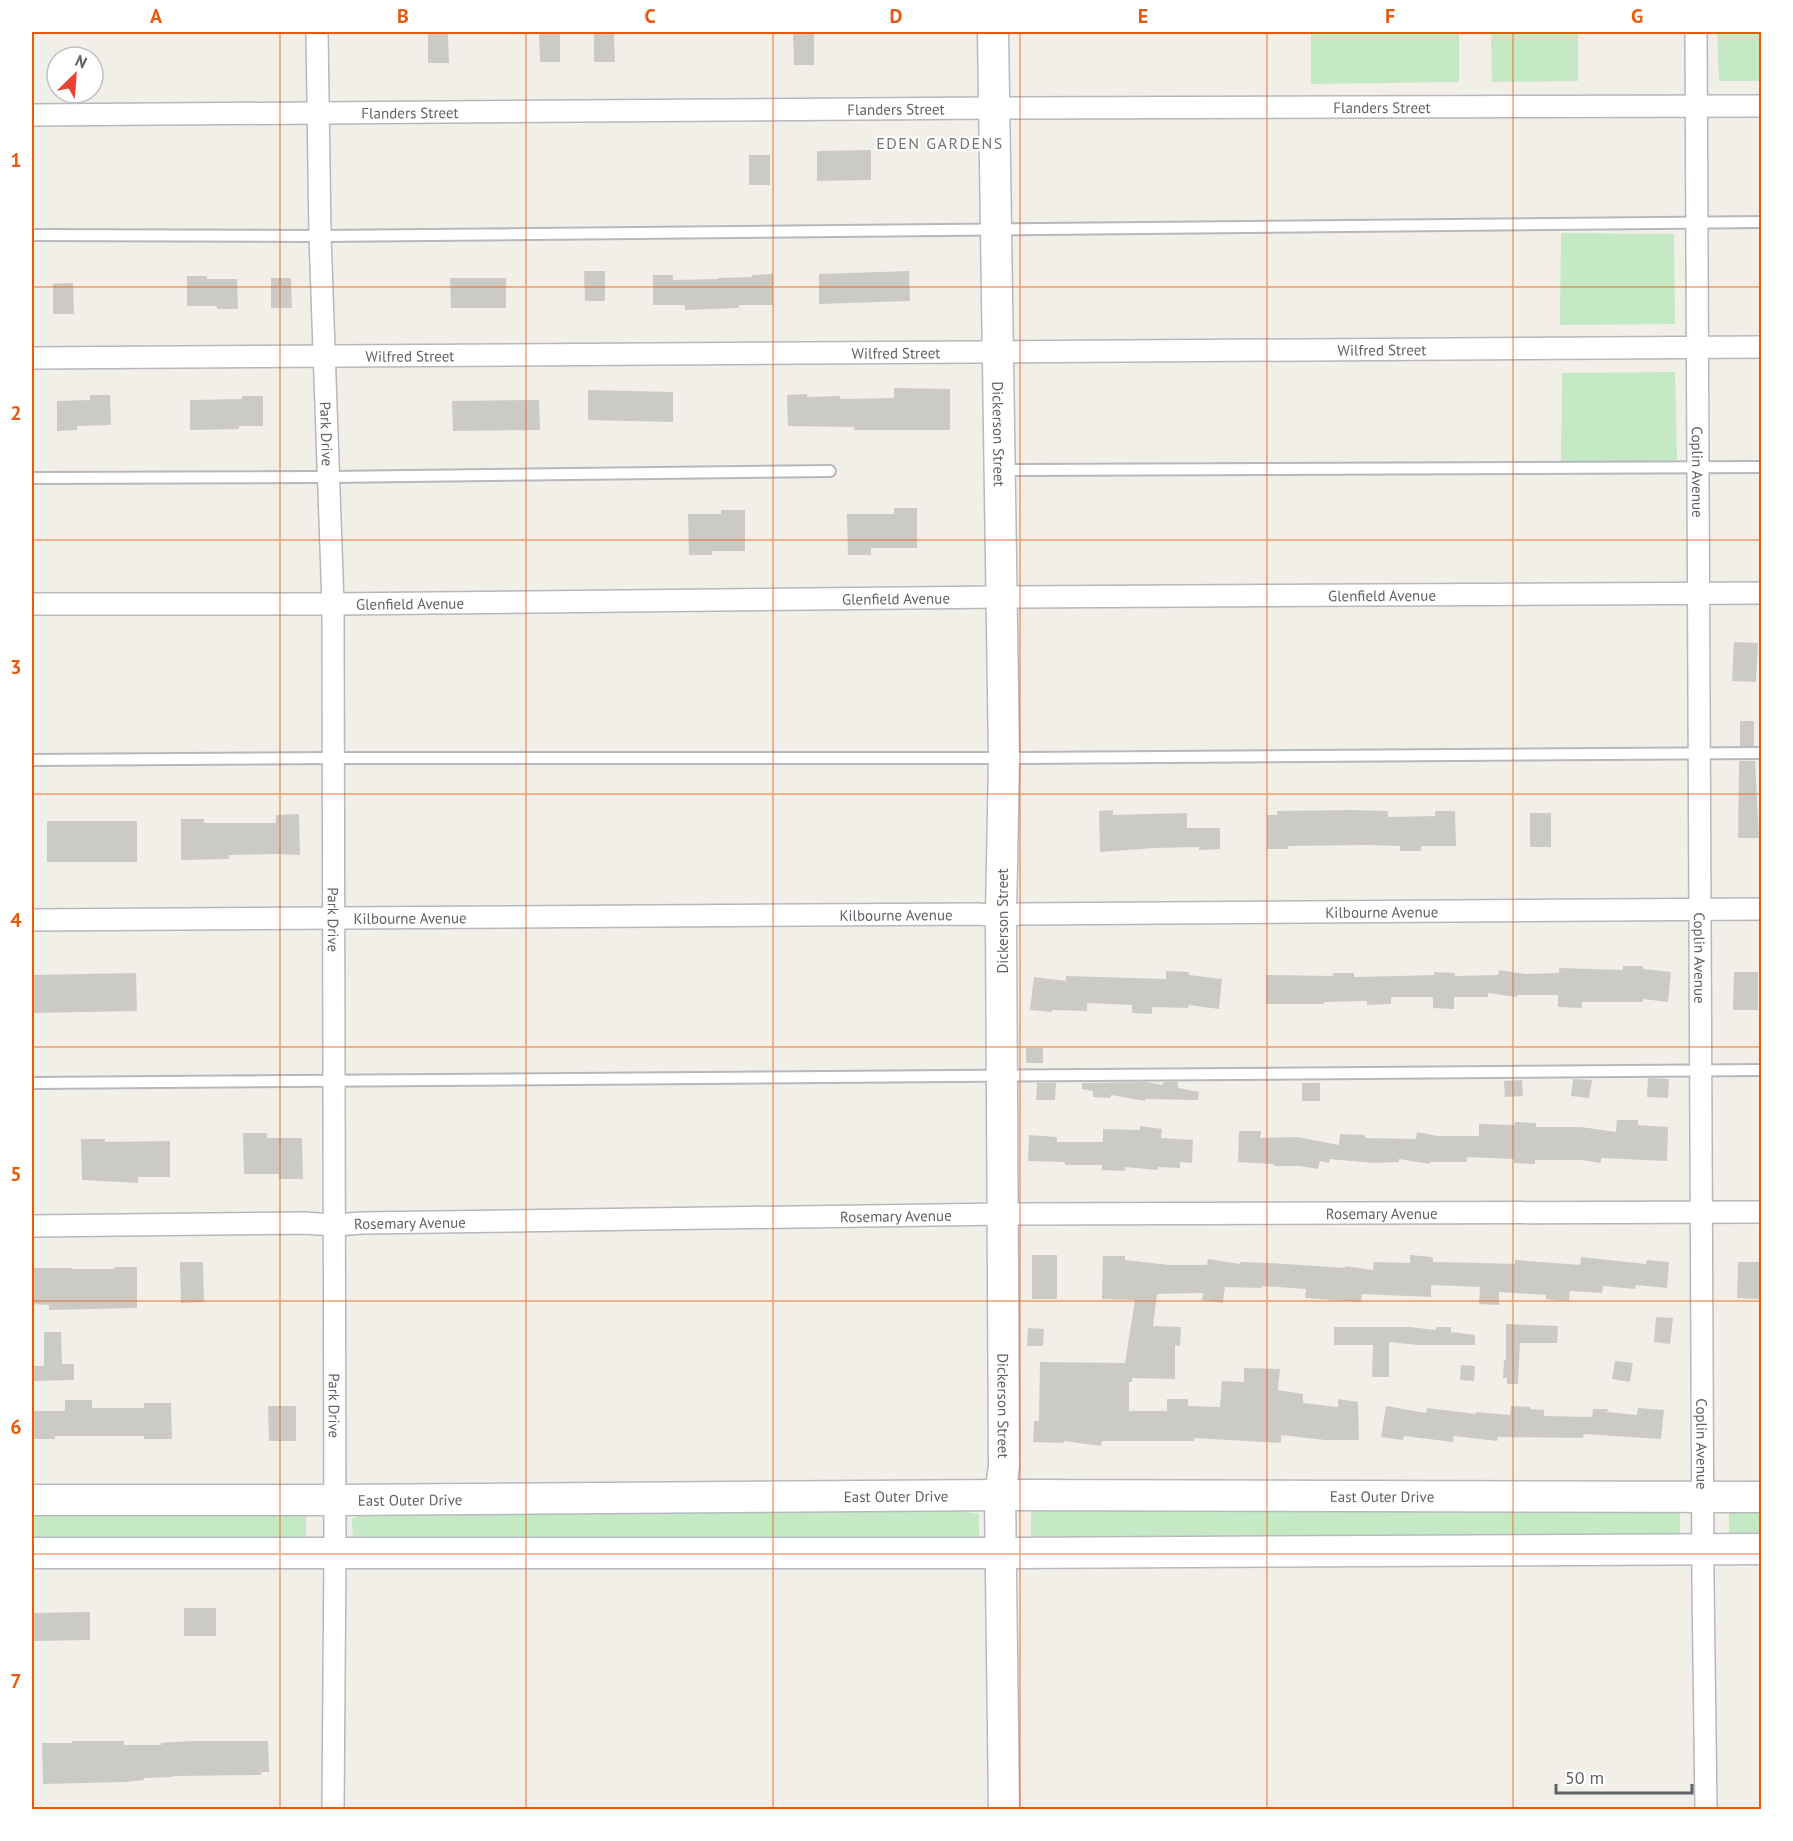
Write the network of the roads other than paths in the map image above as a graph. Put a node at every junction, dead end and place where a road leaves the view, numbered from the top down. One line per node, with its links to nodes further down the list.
1 (317, 32): 7 (street, Park Drive)
2 (993, 32): 6 (street, Dickerson Street)
3 (1696, 32): 4 (street, Coplin Avenue)
4 (1697, 106): 5 (street, Flanders Street); 6 (street, Flanders Street); 9 (street, Coplin Avenue)
5 (1761, 106)
6 (994, 108): 7 (street, Flanders Street); 11 (street, Dickerson Street)
7 (319, 113): 8 (street, Flanders Street); 13 (street, Park Drive)
8 (32, 115)
9 (1697, 222): 10 (lane); 11 (lane); 15 (street, Coplin Avenue)
10 (1761, 222)
11 (996, 229): 13 (lane); 16 (street, Dickerson Street)
12 (32, 235): 13 (lane)
13 (320, 236): 17 (street, Park Drive)
14 (1761, 347): 15 (street, Wilfred Street)
15 (1698, 348): 16 (street, Wilfred Street); 20 (street, Coplin Avenue)
16 (998, 352): 17 (street, Wilfred Street); 21 (street, Dickerson Street)
17 (326, 357): 18 (street, Wilfred Street); 23 (street, Park Drive)
18 (32, 358)
19 (1761, 467): 20 (lane)
20 (1698, 468): 21 (lane); 26 (street, Coplin Avenue)
21 (1000, 470): 27 (street, Dickerson Street)
22 (830, 471): 23 (lane)
23 (329, 477): 24 (lane); 29 (street, Park Drive)
24 (32, 478)
25 (1761, 593): 26 (street, Glenfield Avenue)
26 (1699, 594): 27 (street, Glenfield Avenue); 30 (street, Coplin Avenue)
27 (1001, 597): 29 (street, Glenfield Avenue); 33 (street, Dickerson Street)
28 (32, 604): 29 (street, Glenfield Avenue)
29 (333, 604): 32 (street, Park Drive)
30 (1700, 753): 31 (lane); 33 (lane); 35 (street, Coplin Avenue)
31 (1761, 753)
32 (333, 758): 33 (lane); 34 (lane); 38 (street, Park Drive)
33 (1004, 758): 37 (street, Dickerson Street)
34 (32, 760)
35 (1701, 909): 36 (street, Kilbourne Avenue); 37 (street, Kilbourne Avenue); 40 (street, Coplin Avenue)
36 (1761, 909)
37 (1002, 916): 38 (street, Kilbourne Avenue); 42 (street, Dickerson Street)
38 (334, 918): 39 (street, Kilbourne Avenue); 43 (street, Park Drive)
39 (32, 920)
40 (1701, 1070): 41 (lane); 42 (lane); 46 (street, Coplin Avenue)
41 (1761, 1070)
42 (1003, 1075): 43 (lane); 47 (street, Dickerson Street)
43 (334, 1082): 44 (lane); 48 (street, Park Drive)
44 (32, 1083)
45 (1761, 1212): 46 (street, Rosemary Avenue)
46 (1702, 1213): 47 (street, Rosemary Avenue); 51 (street, Coplin Avenue)
47 (1004, 1214): 48 (street, Rosemary Avenue); 50 (street, Dickerson Street)
48 (334, 1225): 49 (street, Rosemary Avenue); 54 (street, Park Drive)
49 (32, 1226)
50 (1000, 1495): 51 (street, East Outer Drive); 54 (street, East Outer Drive); 59 (street, Dickerson Street)
51 (1704, 1497): 52 (street, East Outer Drive); 56 (street, Coplin Avenue)
52 (1761, 1497)
53 (32, 1500): 54 (street, East Outer Drive)
54 (335, 1500): 57 (street, Park Drive)
55 (1761, 1549): 56 (street)
56 (1704, 1550): 59 (street); 62 (street, Coplin Avenue)
57 (336, 1552): 58 (street); 59 (street); 60 (street, Park Drive)
58 (32, 1553)
59 (1001, 1553): 61 (street, Dickerson Street)
60 (333, 1809)
61 (1004, 1809)
62 (1706, 1809)

